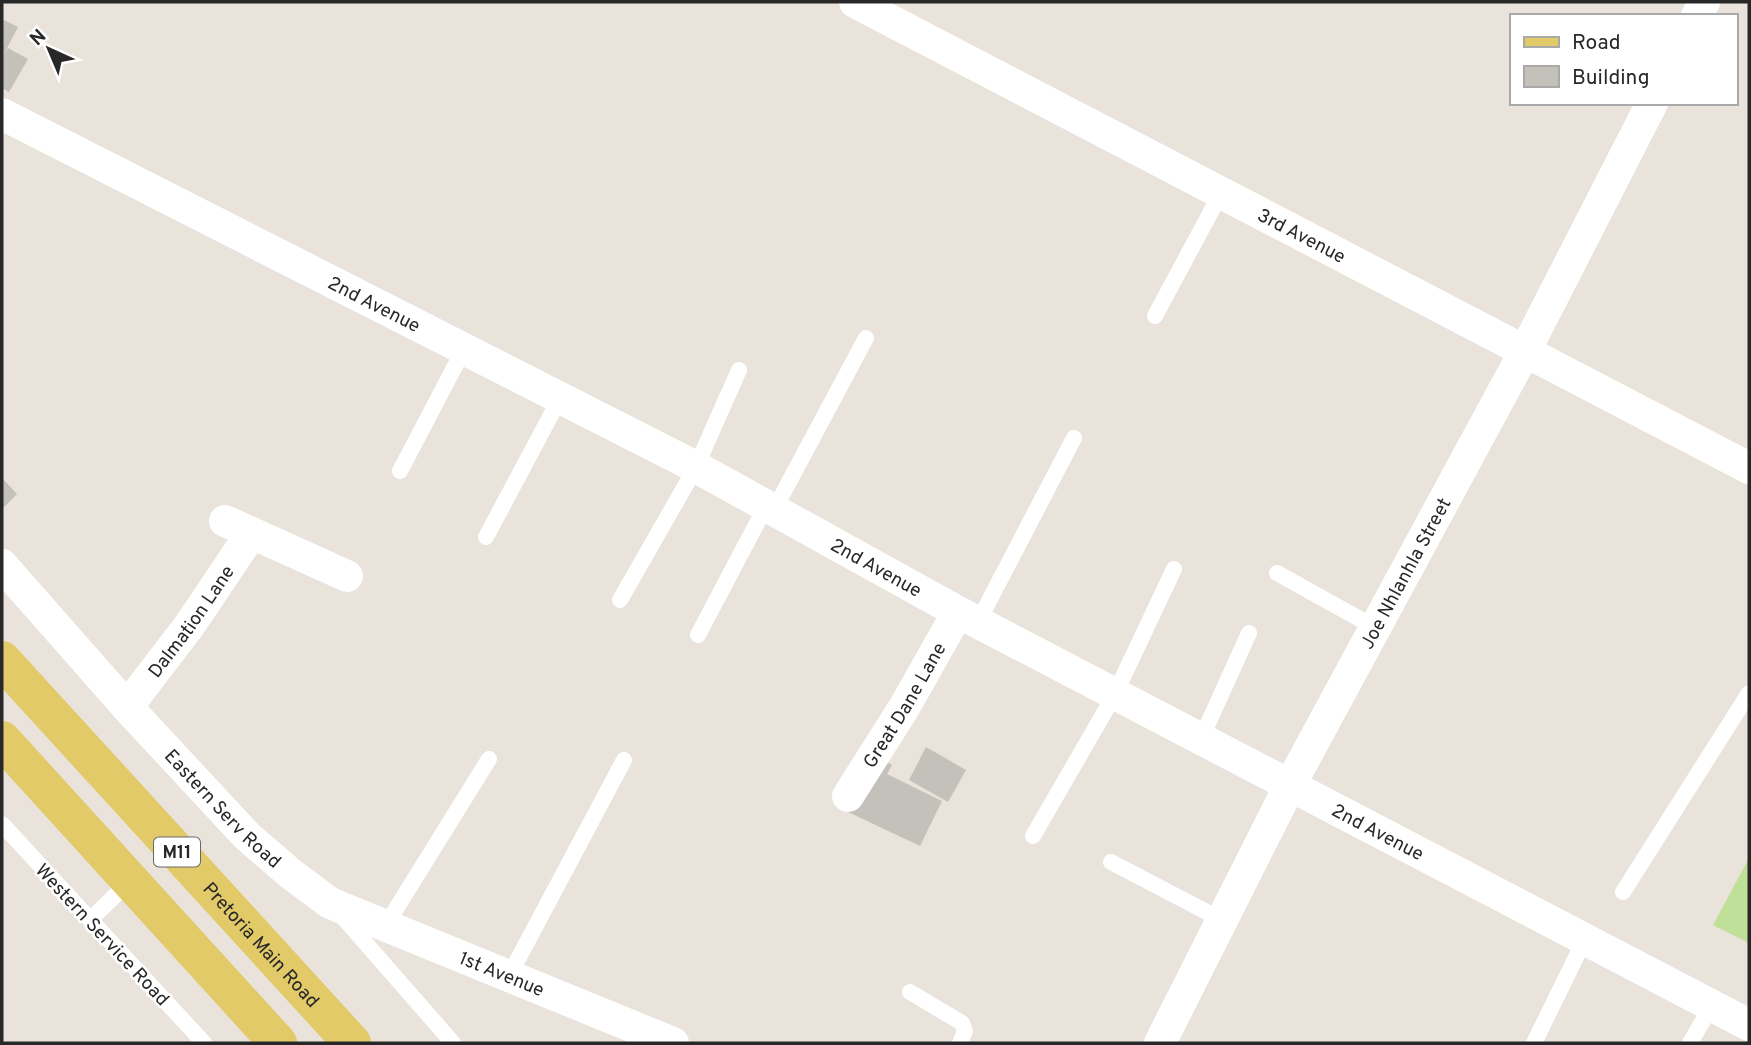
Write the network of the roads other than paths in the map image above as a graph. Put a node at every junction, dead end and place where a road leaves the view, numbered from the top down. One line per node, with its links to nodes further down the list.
1 (855, 2): 4 (street, 3rd Avenue)
2 (1651, 105): 8 (street, Joe Nhlanhla Street)
3 (2, 114): 7 (street, 2nd Avenue)
4 (1221, 193): 5 (lane); 8 (street, 3rd Avenue)
5 (1155, 316)
6 (866, 338): 15 (lane)
7 (464, 349): 10 (street, 2nd Avenue); 14 (lane)
8 (1525, 351): 13 (street, 3rd Avenue); 23 (street, Joe Nhlanhla Street)
9 (739, 370): 12 (lane)
10 (561, 398): 12 (street, 2nd Avenue); 16 (lane)
11 (1074, 438): 22 (lane)
12 (696, 467): 15 (street, 2nd Avenue); 21 (lane)
13 (1749, 468)
14 (400, 471)
15 (770, 508): 22 (street, 2nd Avenue); 25 (lane)
16 (486, 537)
17 (2, 565): 29 (street, Eastern Serv Road)
18 (1174, 569): 28 (lane)
19 (1277, 573): 23 (lane)
20 (347, 576): 29 (street, Dalmation Lane)
21 (620, 600)
22 (968, 617): 28 (street, 2nd Avenue); 35 (street, Great Dane Lane)
23 (1376, 628): 34 (street, Joe Nhlanhla Street)
24 (1249, 633): 30 (lane)
25 (698, 635)
26 (2, 660): 52 (main road, Pretoria Main Road / M11)
27 (1749, 693): 40 (lane)
28 (1115, 694): 30 (street, 2nd Avenue); 37 (lane)
29 (127, 707): 41 (street, Eastern Serv Road)
30 (1201, 739): 34 (street, 2nd Avenue)
31 (2, 740): 39 (main road)
32 (489, 760): 44 (lane)
33 (624, 760): 46 (lane)
34 (1290, 785): 43 (street, Joe Nhlanhla Street); 45 (street, 2nd Avenue)
35 (848, 796)
36 (2, 824): 42 (lane, Western Service Road)
37 (1033, 836)
38 (1111, 862): 43 (lane)
39 (129, 882): 42 (lane); 51 (main road)
40 (1623, 892)
41 (330, 903): 44 (street, 1st Avenue); 53 (lane, Eastern Serv Road)
42 (90, 920): 50 (lane, Western Service Road)
43 (1222, 920): 56 (street, Joe Nhlanhla Street)
44 (386, 925): 46 (street, 1st Avenue)
45 (1585, 939): 48 (street, 2nd Avenue); 57 (lane)
46 (509, 976): 54 (street, 1st Avenue)
47 (910, 992): 55 (lane)
48 (1712, 1005): 49 (street, 2nd Avenue); 58 (lane)
49 (1749, 1025)
50 (204, 1043)
51 (278, 1043)
52 (352, 1043)
53 (453, 1043)
54 (673, 1043)
55 (960, 1043)
56 (1160, 1043)
57 (1534, 1043)
58 (1690, 1043)

